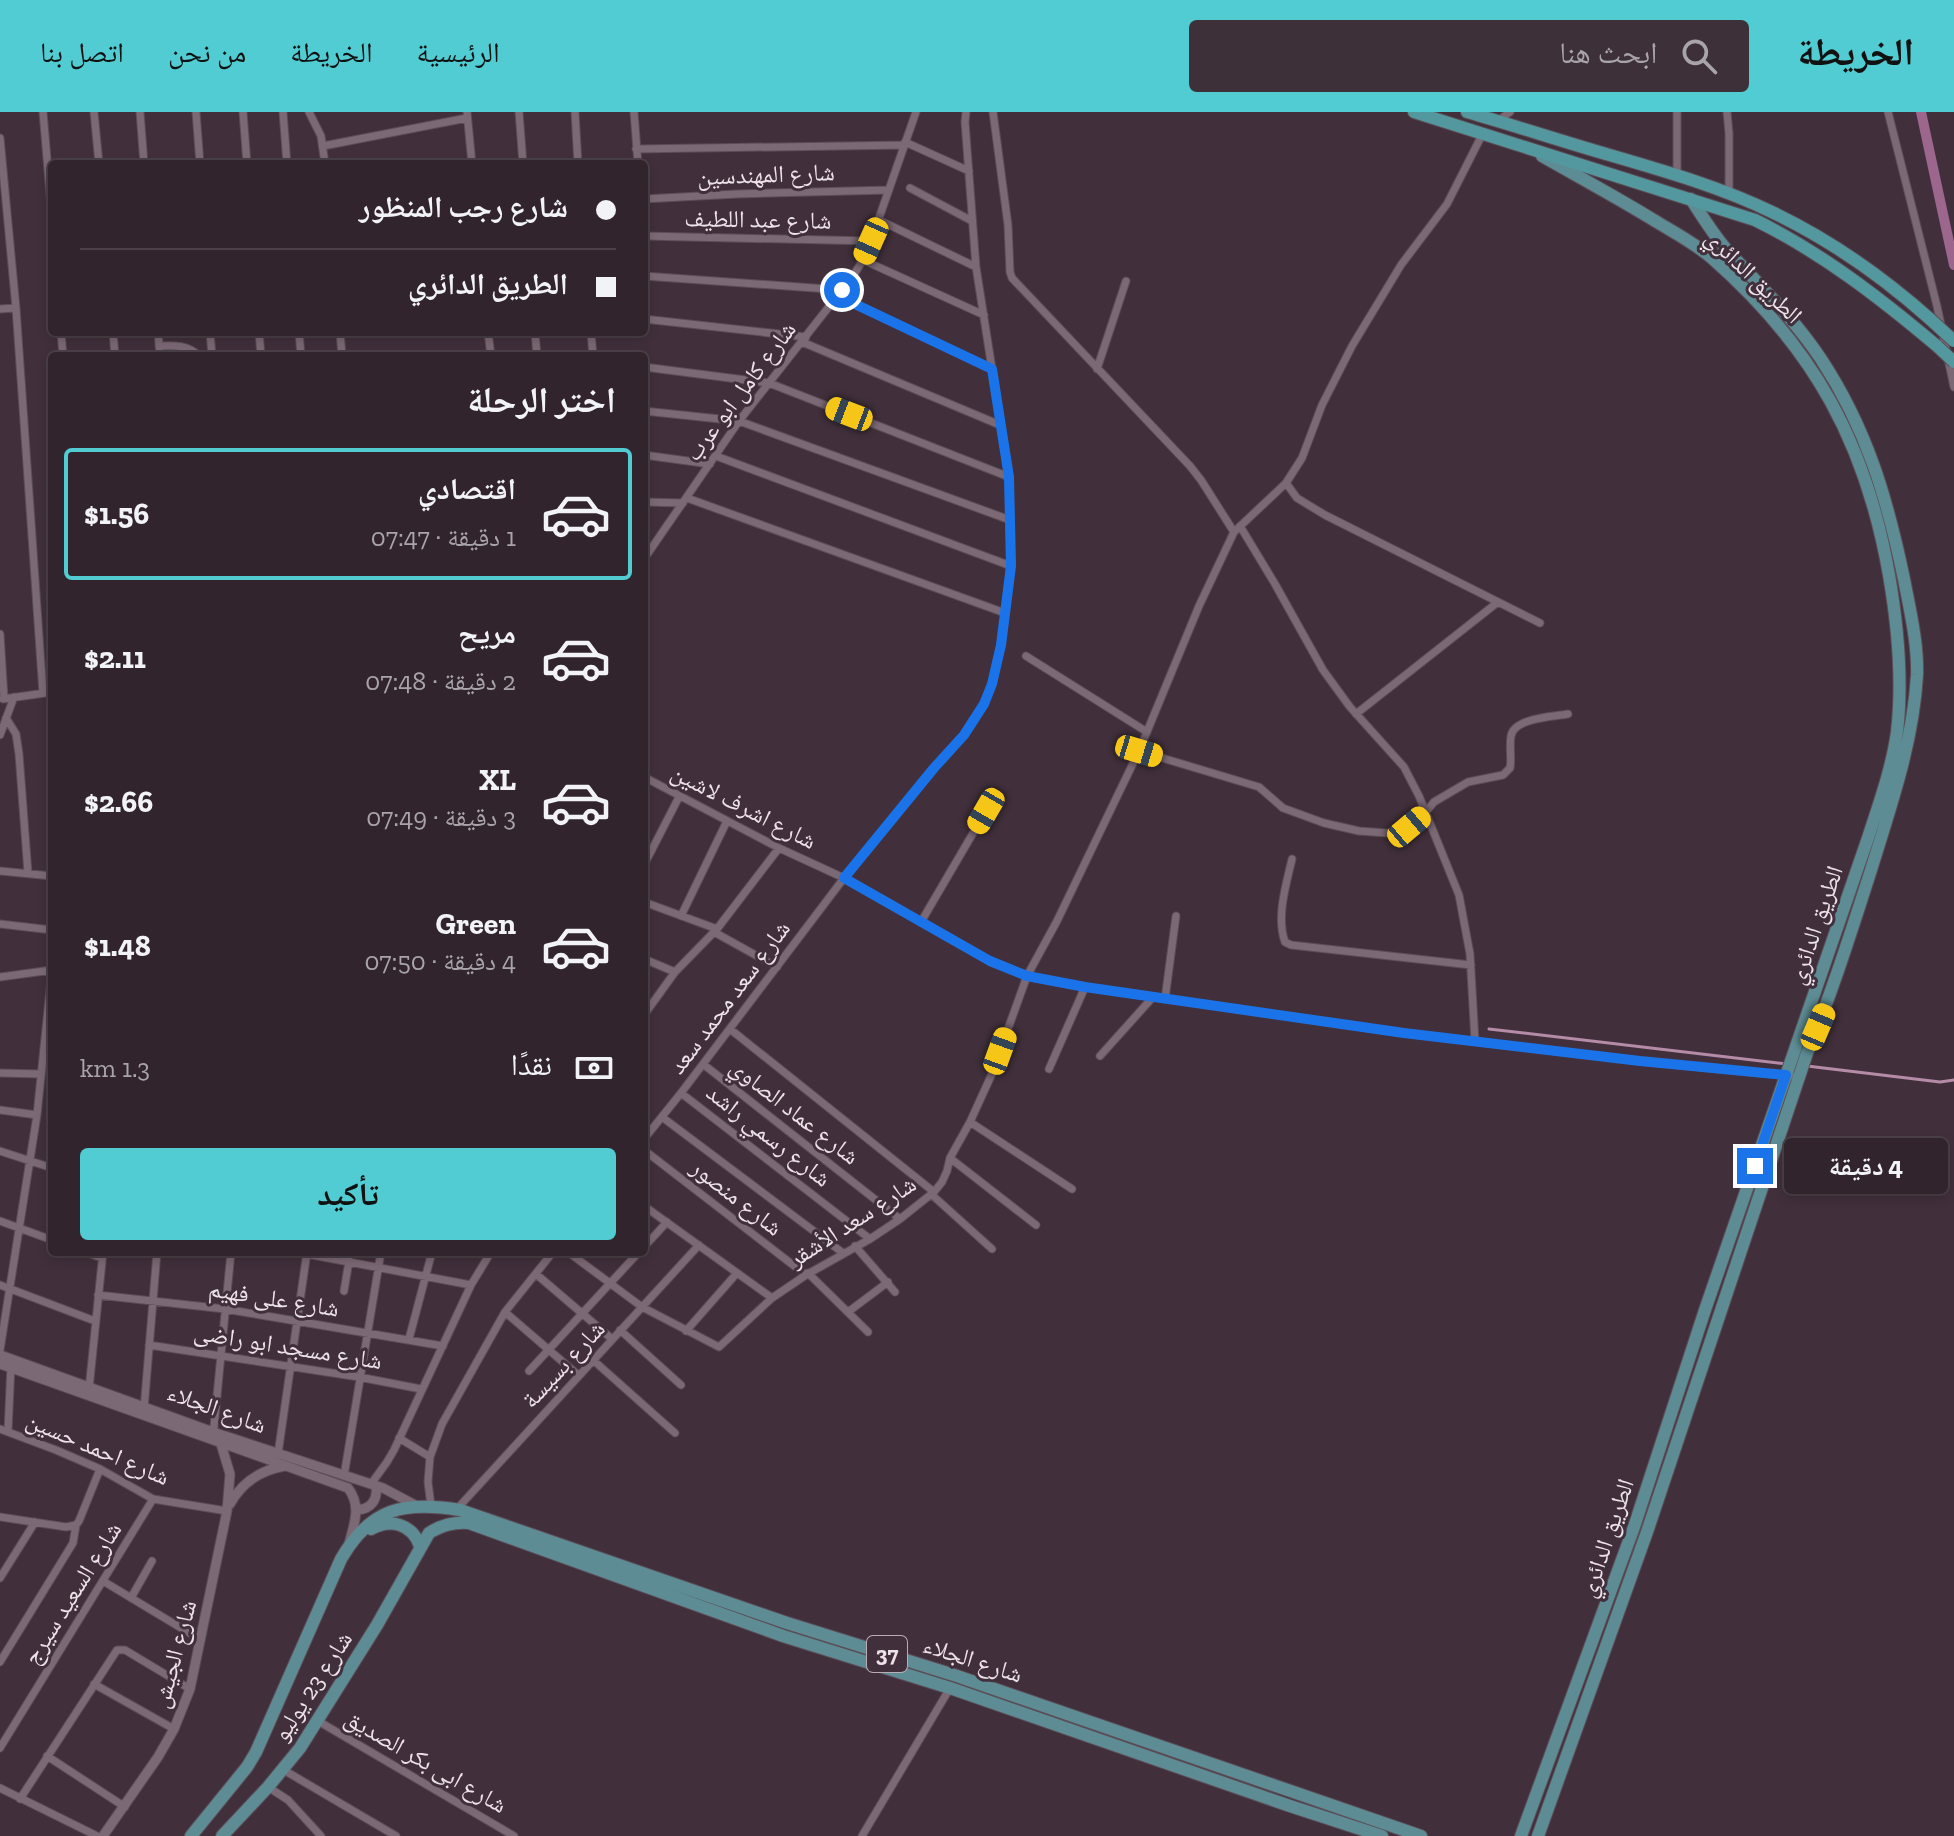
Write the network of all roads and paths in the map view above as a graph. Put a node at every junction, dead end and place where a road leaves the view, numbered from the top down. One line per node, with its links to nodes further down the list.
1 (43, 112): 38 (street)
2 (94, 112): 28 (street)
3 (140, 112): 29 (street)
4 (196, 112): 30 (street)
5 (243, 112): 31 (street)
6 (283, 112): 32 (street)
7 (309, 112): 25 (street)
8 (519, 112): 35 (street)
9 (575, 112): 36 (street)
10 (634, 112): 27 (street)
11 (916, 112): 24 (street, شارع كامل ابو عرب)
12 (966, 112): 39 (street, شارع سعد محمد سعد)
13 (993, 112): 70 (street)
14 (1414, 112): 22 (highway, الطريق الدائري)
15 (1467, 112): 21 (highway, الطريق الدائري)
16 (1510, 112): 21 (street)
17 (1677, 112): 40 (street)
18 (1727, 112): 43 (street)
19 (1888, 112): 72 (street)
20 (467, 115): 25 (street); 34 (street)
21 (1498, 121): 40 (highway, الطريق الدائري)
22 (1483, 133): 26 (highway, الطريق الدائري); 80 (street)
23 (0, 138): 55 (street)
24 (905, 143): 27 (street); 39 (street); 42 (street, شارع كامل ابو عرب)
25 (323, 146): 33 (street)
26 (1525, 146): 45 (highway, الطريق الدائري); 63 (main road, الطريق الدائري)
27 (636, 149): 37 (street)
28 (99, 160)
29 (144, 160)
30 (200, 160)
31 (247, 160)
32 (287, 160)
33 (325, 160)
34 (472, 160)
35 (523, 160)
36 (578, 160)
37 (637, 160)
38 (48, 166)
39 (969, 171): 47 (street, شارع سعد محمد سعد)
40 (1677, 175): 43 (highway, الطريق الدائري)
41 (910, 188): 47 (street)
42 (889, 190): 44 (street, شارع المهندسين); 46 (street, شارع كامل ابو عرب)
43 (1729, 193): 62 (highway, الطريق الدائري, bridge)
44 (648, 199)
45 (1691, 199): 60 (main road, الطريق الدائري); 67 (highway, الطريق الدائري, bridge)
46 (879, 220): 49 (street, شارع كامل ابو عرب); 51 (street)
47 (972, 221): 51 (street, شارع سعد محمد سعد)
48 (648, 236): 49 (street, شارع عبد اللطيف)
49 (871, 241): 50 (street, شارع كامل ابو عرب)
50 (863, 260): 54 (street, شارع كامل ابو عرب); 57 (street)
51 (976, 267): 57 (street, شارع سعد محمد سعد)
52 (648, 276): 54 (street)
53 (1126, 281): 70 (street)
54 (840, 293): 61 (street, شارع كامل ابو عرب); 69 (street)
55 (16, 308): 56 (street); 94 (street)
56 (0, 309)
57 (984, 315): 69 (street, شارع سعد محمد سعد)
58 (648, 320): 61 (street)
59 (158, 336): 64 (street)
60 (1805, 338): 63 (main road); 83 (main road, الطريق الدائري)
61 (804, 339): 71 (street, شارع كامل ابو عرب); 75 (street)
62 (1954, 341)
63 (1793, 344): 84 (main road, الطريق الدائري)
64 (159, 346): 65 (street); 66 (street)
65 (160, 352)
66 (194, 352)
67 (1954, 362)
68 (648, 368): 71 (street)
69 (992, 369): 75 (street, شارع سعد محمد سعد)
70 (1097, 369): 86 (street)
71 (769, 383): 74 (street, شارع كامل ابو عرب); 79 (street)
72 (1954, 387)
73 (648, 411): 74 (street)
74 (739, 421): 77 (street, شارع كامل ابو عرب); 85 (street)
75 (1000, 425): 79 (street, شارع سعد محمد سعد)
76 (648, 456): 78 (street)
77 (716, 456): 78 (street, شارع كامل ابو عرب); 88 (street)
78 (710, 464): 81 (street, شارع كامل ابو عرب)
79 (1009, 477): 85 (street, شارع سعد محمد سعد)
80 (1286, 483): 86 (street); 89 (street)
81 (685, 500): 82 (street); 87 (street, شارع كامل ابو عرب); 90 (street)
82 (648, 502)
83 (1889, 509): 84 (main road); 136 (main road, الطريق الدائري)
84 (1875, 511): 136 (main road, الطريق الدائري)
85 (1010, 520): 88 (street, شارع سعد محمد سعد)
86 (1237, 529): 97 (street); 100 (street, شارع سعد الأشقر)
87 (648, 553)
88 (1011, 566): 90 (street, شارع سعد محمد سعد)
89 (1498, 602): 91 (street); 97 (street)
90 (1005, 613): 114 (street, شارع سعد محمد سعد)
91 (1540, 623)
92 (0, 634): 96 (street)
93 (1026, 656): 100 (street)
94 (47, 693): 95 (street)
95 (14, 697): 96 (street); 99 (street)
96 (2, 699)
97 (1356, 714): 106 (street)
98 (1568, 714): 106 (street)
99 (6, 718): 101 (street); 112 (street)
100 (1147, 732): 102 (street, شارع سعد الأشقر)
101 (0, 735)
102 (1139, 751): 106 (street); 127 (street, شارع سعد الأشقر)
103 (648, 779): 104 (street, شارع اشرف لاشين)
104 (679, 797): 107 (street, شارع اشرف لاشين); 109 (street)
105 (986, 811): 118 (street)
106 (1425, 813): 123 (street)
107 (727, 821): 108 (street, شارع اشرف لاشين); 116 (street)
108 (779, 848): 114 (street, شارع اشرف لاشين); 121 (street)
109 (648, 857)
110 (1292, 859): 123 (street)
111 (0, 871): 112 (street)
112 (28, 873): 113 (street)
113 (48, 876)
114 (844, 878): 118 (street, شارع اشرف لاشين); 124 (street, شارع سعد محمد سعد)
115 (648, 904): 116 (street)
116 (681, 916): 121 (street)
117 (1176, 916): 131 (street)
118 (921, 922): 127 (street, شارع اشرف لاشين)
119 (0, 924): 120 (street)
120 (48, 930)
121 (715, 931): 124 (street); 126 (street)
122 (648, 961): 126 (street)
123 (1471, 965): 134 (street)
124 (777, 967): 133 (street, شارع سعد محمد سعد)
125 (48, 971): 128 (street)
126 (675, 972): 132 (street)
127 (1027, 976): 129 (street, شارع اشرف لاشين); 148 (street, شارع سعد الأشقر)
128 (0, 977)
129 (1085, 987): 130 (street, شارع اشرف لاشين); 139 (street)
130 (1153, 997): 131 (street, شارع اشرف لاشين); 137 (street)
131 (1165, 999): 134 (street, شارع اشرف لاشين)
132 (648, 1009)
133 (730, 1029): 138 (street, شارع سعد محمد سعد); 156 (street)
134 (1475, 1041): 142 (street, شارع اشرف لاشين)
135 (48, 1048): 141 (street)
136 (1801, 1051): 142 (main road, الطريق الدائري); 143 (main road, الطريق الدائري)
137 (1100, 1056)
138 (703, 1064): 144 (street, شارع سعد محمد سعد); 158 (street, شارع عماد الصاوي)
139 (1049, 1069)
140 (0, 1073): 141 (street)
141 (41, 1074): 146 (street)
142 (1786, 1075): 143 (street, شارع اشرف لاشين); 275 (main road, الطريق الدائري)
143 (1801, 1077): 276 (main road, الطريق الدائري)
144 (681, 1093): 147 (street, شارع سعد محمد سعد); 164 (street, شارع رسمي راشد)
145 (0, 1110): 146 (street)
146 (37, 1115): 153 (street)
147 (662, 1117): 149 (street, شارع سعد محمد سعد); 169 (street)
148 (970, 1122): 152 (street, شارع سعد الأشقر); 155 (street)
149 (648, 1134)
150 (0, 1151): 153 (street)
151 (648, 1153): 184 (street, شارع منصور)
152 (950, 1158): 156 (street, شارع سعد الأشقر); 161 (street)
153 (30, 1161): 154 (street); 162 (street)
154 (48, 1167)
155 (1072, 1189)
156 (932, 1193): 158 (street, شارع سعد الأشقر); 168 (street)
157 (648, 1209): 160 (street)
158 (900, 1219): 164 (street, شارع سعد الأشقر)
159 (0, 1221): 162 (street)
160 (667, 1222): 165 (street); 166 (street)
161 (1036, 1225)
162 (19, 1228): 163 (street); 190 (street)
163 (48, 1239)
164 (870, 1239): 167 (street, شارع سعد الأشقر)
165 (648, 1243)
166 (699, 1245): 182 (street); 196 (street, شارع بسيسة)
167 (855, 1246): 169 (street, شارع سعد الأشقر); 186 (street)
168 (992, 1249)
169 (843, 1253): 184 (street, شارع سعد الأشقر)
170 (102, 1256): 193 (street)
171 (157, 1256): 195 (street)
172 (231, 1256): 197 (street)
173 (307, 1256): 202 (street)
174 (380, 1256): 181 (street)
175 (431, 1256): 185 (street)
176 (489, 1256): 189 (street)
177 (550, 1256): 183 (street)
178 (573, 1256): 187 (street)
179 (635, 1256): 187 (street)
180 (346, 1258): 181 (street); 191 (street)
181 (378, 1267): 185 (street); 206 (street)
182 (737, 1273): 194 (street); 204 (street)
183 (536, 1274): 198 (street); 200 (street)
184 (807, 1274): 194 (street, شارع سعد الأشقر); 199 (street, شارع منصور)
185 (426, 1276): 189 (street); 207 (street)
186 (888, 1282): 192 (street); 199 (street)
187 (610, 1283): 196 (street); 200 (street)
188 (0, 1285): 190 (street)
189 (471, 1285): 210 (street)
190 (10, 1288): 201 (street); 212 (street)
191 (344, 1291)
192 (895, 1292)
193 (98, 1295): 195 (street, شارع على فهيم); 201 (street)
194 (772, 1298): 204 (street, شارع سعد الأشقر)
195 (153, 1301): 197 (street, شارع على فهيم); 209 (street)
196 (642, 1307): 203 (street, شارع بسيسة); 204 (street)
197 (225, 1309): 202 (street, شارع على فهيم); 213 (street)
198 (505, 1312): 211 (street); 229 (street)
199 (848, 1312): 205 (street, شارع منصور)
200 (582, 1313): 208 (street); 211 (street)
201 (95, 1321): 222 (street)
202 (297, 1321): 206 (street, شارع على فهيم); 216 (street)
203 (620, 1330): 208 (street, شارع بسيسة); 220 (street)
204 (686, 1331)
205 (868, 1332)
206 (367, 1333): 207 (street, شارع على فهيم); 219 (street)
207 (409, 1339): 210 (street, شارع على فهيم)
208 (612, 1339): 214 (street, شارع بسيسة)
209 (149, 1345): 213 (street, شارع مسجد ابو راضى); 223 (street)
210 (443, 1346): 221 (street)
211 (549, 1350): 217 (street); 218 (street)
212 (0, 1352): 215 (street, شارع الجلاء)
213 (220, 1356): 216 (street, شارع مسجد ابو راضى); 227 (street)
214 (593, 1360): 218 (street, شارع بسيسة); 225 (street)
215 (7, 1364): 222 (street, شارع الجلاء); 224 (street)
216 (290, 1367): 219 (street, شارع مسجد ابو راضى); 228 (street)
217 (529, 1371)
218 (578, 1375): 238 (street, شارع بسيسة)
219 (359, 1377): 221 (street, شارع مسجد ابو راضى); 232 (street)
220 (681, 1385)
221 (421, 1389): 226 (street)
222 (88, 1391): 223 (street, شارع الجلاء)
223 (144, 1410): 227 (street, شارع الجلاء)
224 (4, 1430): 231 (street, شارع احمد حسين)
225 (675, 1433)
226 (399, 1438): 229 (street); 233 (street)
227 (215, 1439): 228 (street, شارع الجلاء); 230 (street, شارع الجلاء); 239 (street, شارع الجيش)
228 (278, 1454): 232 (street, شارع الجلاء)
229 (430, 1457): 236 (street)
230 (285, 1466): 237 (street, شارع الجلاء); 239 (street, شارع الجيش)
231 (100, 1469): 234 (street, شارع احمد حسين); 242 (street)
232 (344, 1476): 233 (street, شارع الجلاء)
233 (373, 1485): 235 (street, شارع الجلاء); 237 (street)
234 (153, 1499): 239 (street, شارع احمد حسين); 248 (street, شارع السعيد سيرج)
235 (417, 1506): 236 (main road, شارع الجلاء / 37); 243 (main road, شارع الجلاء / 37)
236 (431, 1506): 238 (main road, شارع الجلاء / 37)
237 (357, 1510): 245 (street)
238 (456, 1510): 249 (main road, شارع الجلاء / 37)
239 (227, 1511): 251 (street, شارع الجيش)
240 (0, 1517): 241 (street)
241 (35, 1522): 242 (street); 247 (street)
242 (76, 1525): 252 (street)
243 (358, 1536): 244 (main road); 245 (main road, شارع 23 يوليو / 37)
244 (420, 1546): 249 (main road, شارع الجلاء / 37); 256 (main road, شارع 23 يوليو / 37)
245 (348, 1547): 266 (main road, شارع 23 يوليو / 37)
246 (152, 1561): 250 (street)
247 (0, 1578)
248 (103, 1581): 250 (street); 258 (street, شارع السعيد سيرج)
249 (656, 1585): 254 (main road, شارع الجلاء / 37); 264 (main road, شارع الجلاء / 37)
250 (131, 1598): 251 (street)
251 (201, 1640): 255 (street, شارع الجيش)
252 (0, 1662)
253 (94, 1684): 255 (street); 257 (street); 259 (street)
254 (950, 1688): 264 (main road, شارع الجلاء / 37); 272 (street)
255 (190, 1689): 257 (street, شارع الجيش)
256 (318, 1721): 260 (main road, شارع 23 يوليو / 37); 267 (street, شارع ابى بكر الصديق)
257 (174, 1729): 265 (street, شارع الجيش)
258 (0, 1748)
259 (47, 1756): 263 (street); 265 (street)
260 (282, 1769): 261 (main road, شارع 23 يوليو / 37); 271 (street)
261 (268, 1787): 269 (main road, شارع 23 يوليو / 37); 270 (street)
262 (0, 1788): 263 (street)
263 (20, 1799): 268 (street)
264 (1292, 1800): 273 (main road, شارع الجلاء / 37); 274 (main road, شارع الجلاء / 37)
265 (125, 1807): 268 (street, شارع الجيش)
266 (195, 1834)
267 (510, 1835)
268 (100, 1836)
269 (222, 1836)
270 (321, 1836)
271 (396, 1836)
272 (862, 1836)
273 (1382, 1836)
274 (1421, 1836)
275 (1521, 1836)
276 (1538, 1836)

